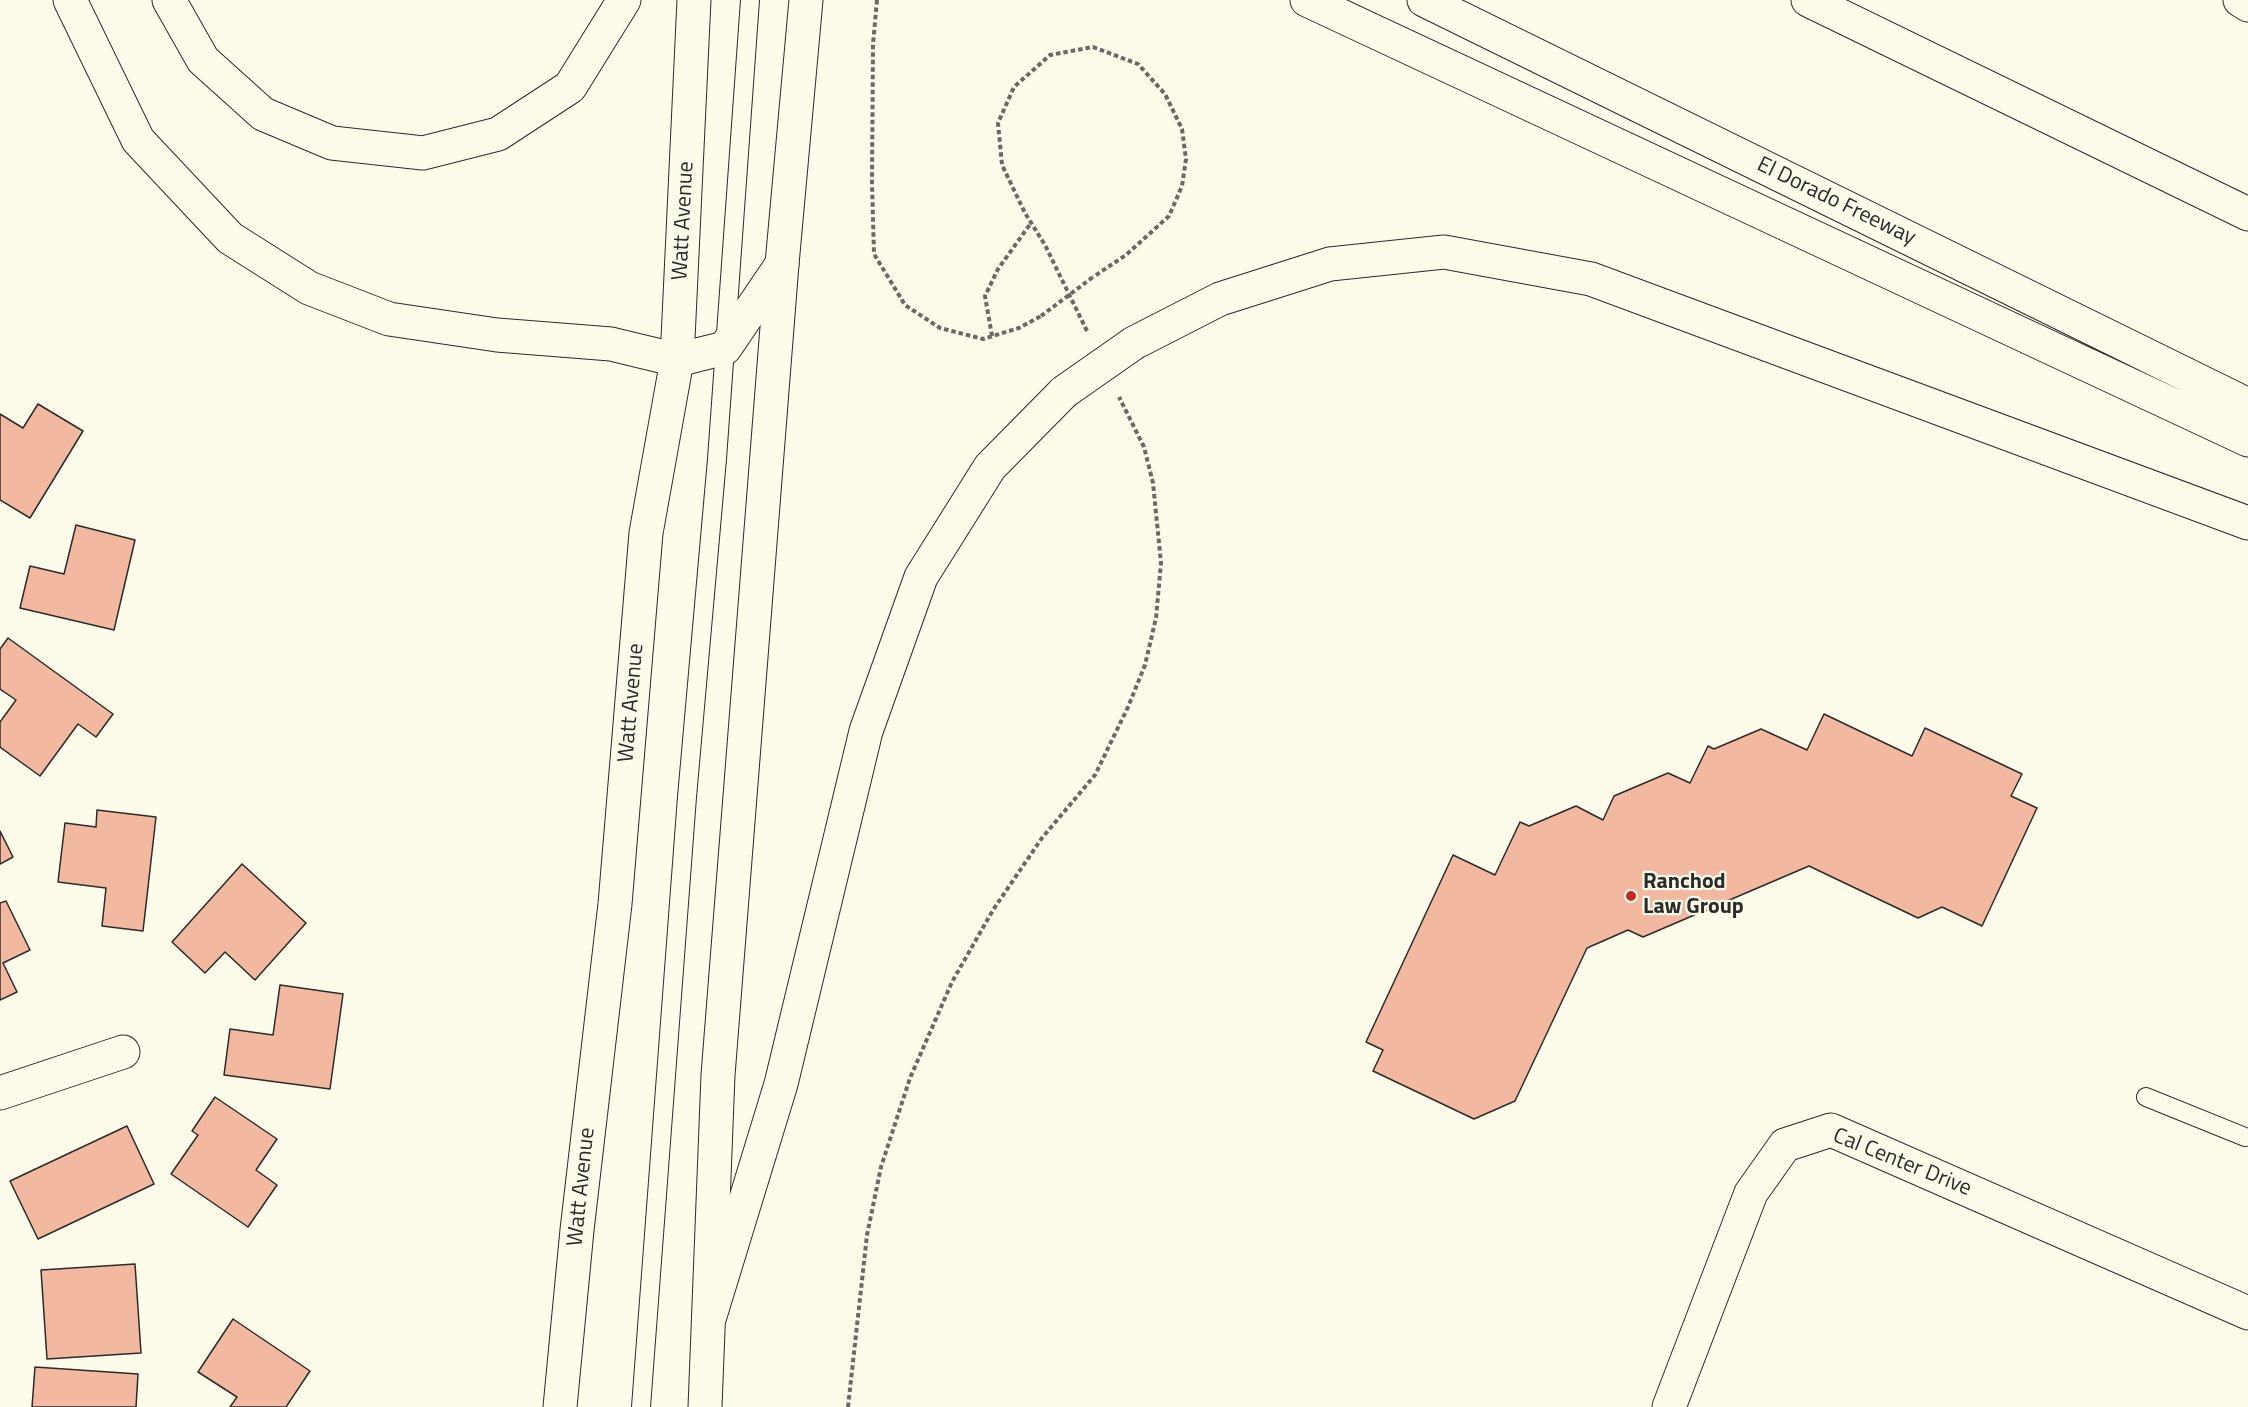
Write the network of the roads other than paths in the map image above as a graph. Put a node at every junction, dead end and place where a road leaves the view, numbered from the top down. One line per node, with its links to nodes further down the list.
1 (70, 0): 15 (main road)
2 (170, 0): 3 (main road)
3 (624, 0)
4 (694, 0): 15 (main road, Watt Avenue)
5 (750, 0): 14 (lane)
6 (806, 0): 13 (main road)
7 (1307, 0): 17 (main road)
8 (1424, 0): 16 (main road, El Dorado Freeway)
9 (1808, 0): 12 (main road)
10 (2240, 0): 11 (main road)
11 (2248, 5)
12 (2248, 214)
13 (782, 264): 14 (main road); 24 (main road)
14 (725, 348): 15 (main road); 26 (lane)
15 (677, 360): 25 (main road, Watt Avenue)
16 (2248, 405)
17 (2248, 440)
18 (2248, 524): 24 (main road, bridge)
19 (123, 1052): 20 (main road)
20 (0, 1093)
21 (2146, 1097): 22 (lane)
22 (2245, 1137)
23 (2248, 1313): 28 (main road, Cal Center Drive)
24 (710, 1316): 27 (main road)
25 (560, 1407)
26 (641, 1407)
27 (705, 1407)
28 (1669, 1407)

